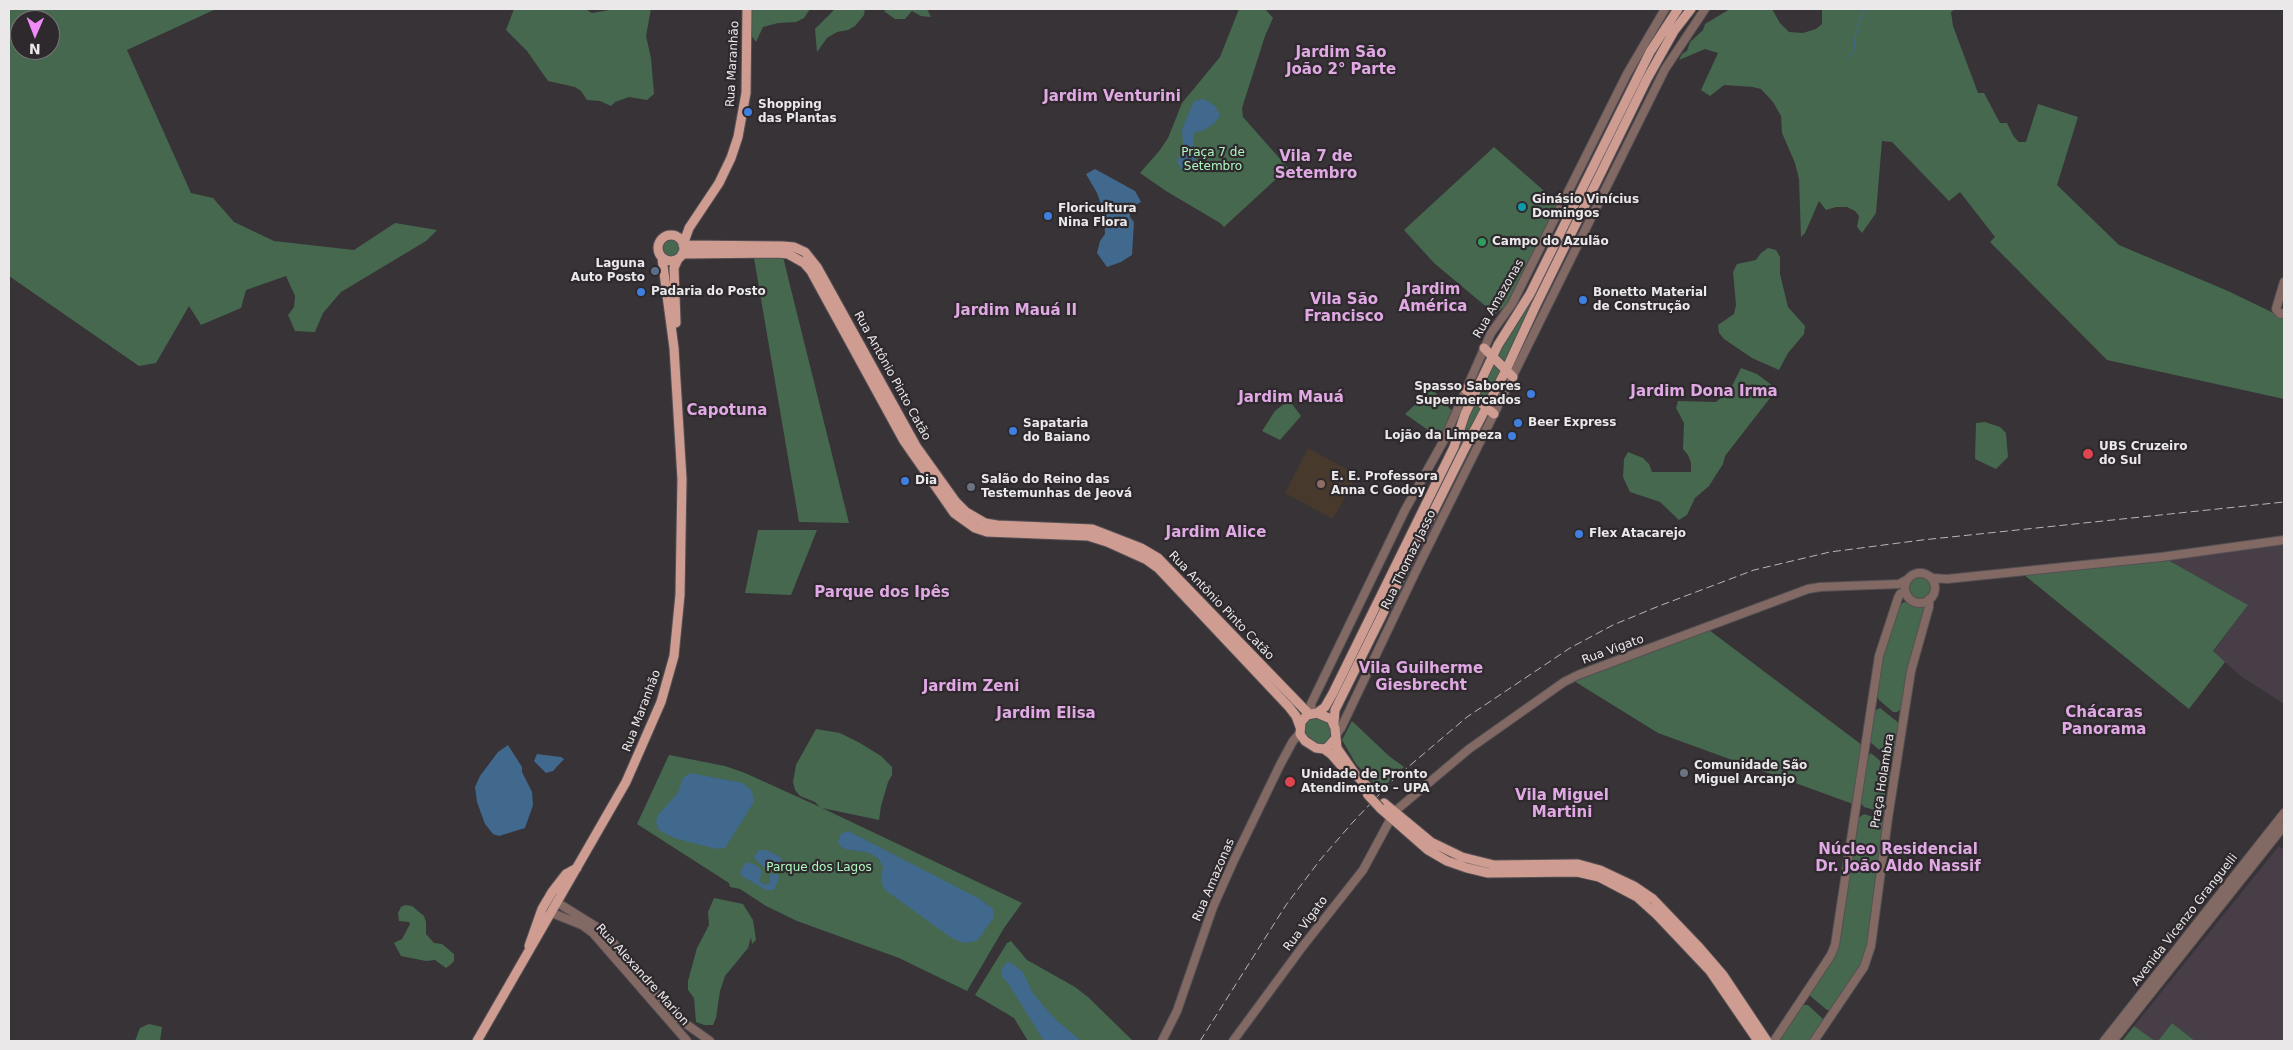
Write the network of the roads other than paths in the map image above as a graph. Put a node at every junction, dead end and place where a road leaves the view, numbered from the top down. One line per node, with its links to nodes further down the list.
1 (748, 9): 6 (main road, Rua Maranhão)
2 (1665, 9): 15 (street, Rua Amazonas)
3 (1678, 9): 16 (main road)
4 (1690, 9): 17 (main road)
5 (1705, 9): 17 (street)
6 (689, 228): 7 (main road, Rua Maranhão); 8 (main road, Rua Maranhão)
7 (672, 236): 8 (main road); 9 (main road, Rua Maranhão)
8 (682, 251): 9 (main road); 11 (main road, Rua Antônio Pinto Catão); 12 (main road, Rua Antônio Pinto Catão); 14 (main road, Rua Maranhão)
9 (662, 258): 14 (main road, Rua Maranhão)
10 (2284, 282): 13 (street)
11 (827, 300): 12 (main road); 19 (main road, Rua Antônio Pinto Catão)
12 (837, 303): 19 (main road, Rua Antônio Pinto Catão)
13 (2284, 313)
14 (674, 348): 43 (main road, Rua Maranhão)
15 (1484, 348): 16 (main road); 18 (street, Rua Amazonas)
16 (1492, 356): 17 (main road); 20 (main road)
17 (1509, 373): 21 (main road)
18 (1465, 389): 20 (main road); 35 (street, Rua Amazonas)
19 (883, 395): 22 (main road, Rua Antônio Pinto Catão); 23 (main road, Rua Antônio Pinto Catão)
20 (1474, 397): 21 (main road); 35 (main road)
21 (1490, 411): 37 (street, Rua Thomaz Jasso); 37 (main road)
22 (922, 467): 23 (main road); 24 (main road, Rua Antônio Pinto Catão)
23 (936, 473): 24 (main road, Rua Antônio Pinto Catão)
24 (1034, 530): 35 (main road, Rua Antônio Pinto Catão); 36 (main road, Rua Antônio Pinto Catão)
25 (2284, 540): 27 (street)
26 (1927, 575): 27 (street); 28 (street); 30 (street)
27 (1947, 578): 30 (street)
28 (1908, 579): 29 (street); 31 (street)
29 (1876, 586): 31 (street); 41 (street, Rua Vigato)
30 (1935, 589): 32 (street)
31 (1905, 591): 33 (street); 34 (street, Praça Holambra)
32 (1930, 599): 33 (street); 57 (street, Praça Holambra)
33 (1911, 600): 34 (street)
34 (1896, 606): 56 (street, Praça Holambra)
35 (1313, 713): 36 (main road); 37 (main road)
36 (1300, 730): 38 (main road); 52 (street, Rua Amazonas)
37 (1335, 731): 38 (main road); 39 (main road)
38 (1324, 749): 39 (main road)
39 (1369, 792): 41 (main road)
40 (2284, 813): 58 (street, Avenida Vicenzo Granguelli)
41 (1393, 815): 53 (street, Rua Vigato); 54 (main road); 55 (main road)
42 (2284, 826): 59 (street, Avenida Vicenzo Granguelli)
43 (579, 867): 44 (main road); 45 (main road, Rua Maranhão)
44 (548, 899): 45 (main road); 46 (main road)
45 (558, 903): 47 (main road, Rua Maranhão); 51 (street, Rua Alexandre Marion)
46 (542, 909): 47 (main road); 48 (main road)
47 (552, 913): 48 (main road, Rua Maranhão); 50 (street, Rua Alexandre Marion)
48 (522, 965): 49 (main road, Rua Maranhão)
49 (477, 1041)
50 (687, 1041)
51 (708, 1041)
52 (1162, 1041)
53 (1233, 1041)
54 (1758, 1041)
55 (1766, 1041)
56 (1774, 1041)
57 (1814, 1041)
58 (2104, 1041)
59 (2114, 1041)

